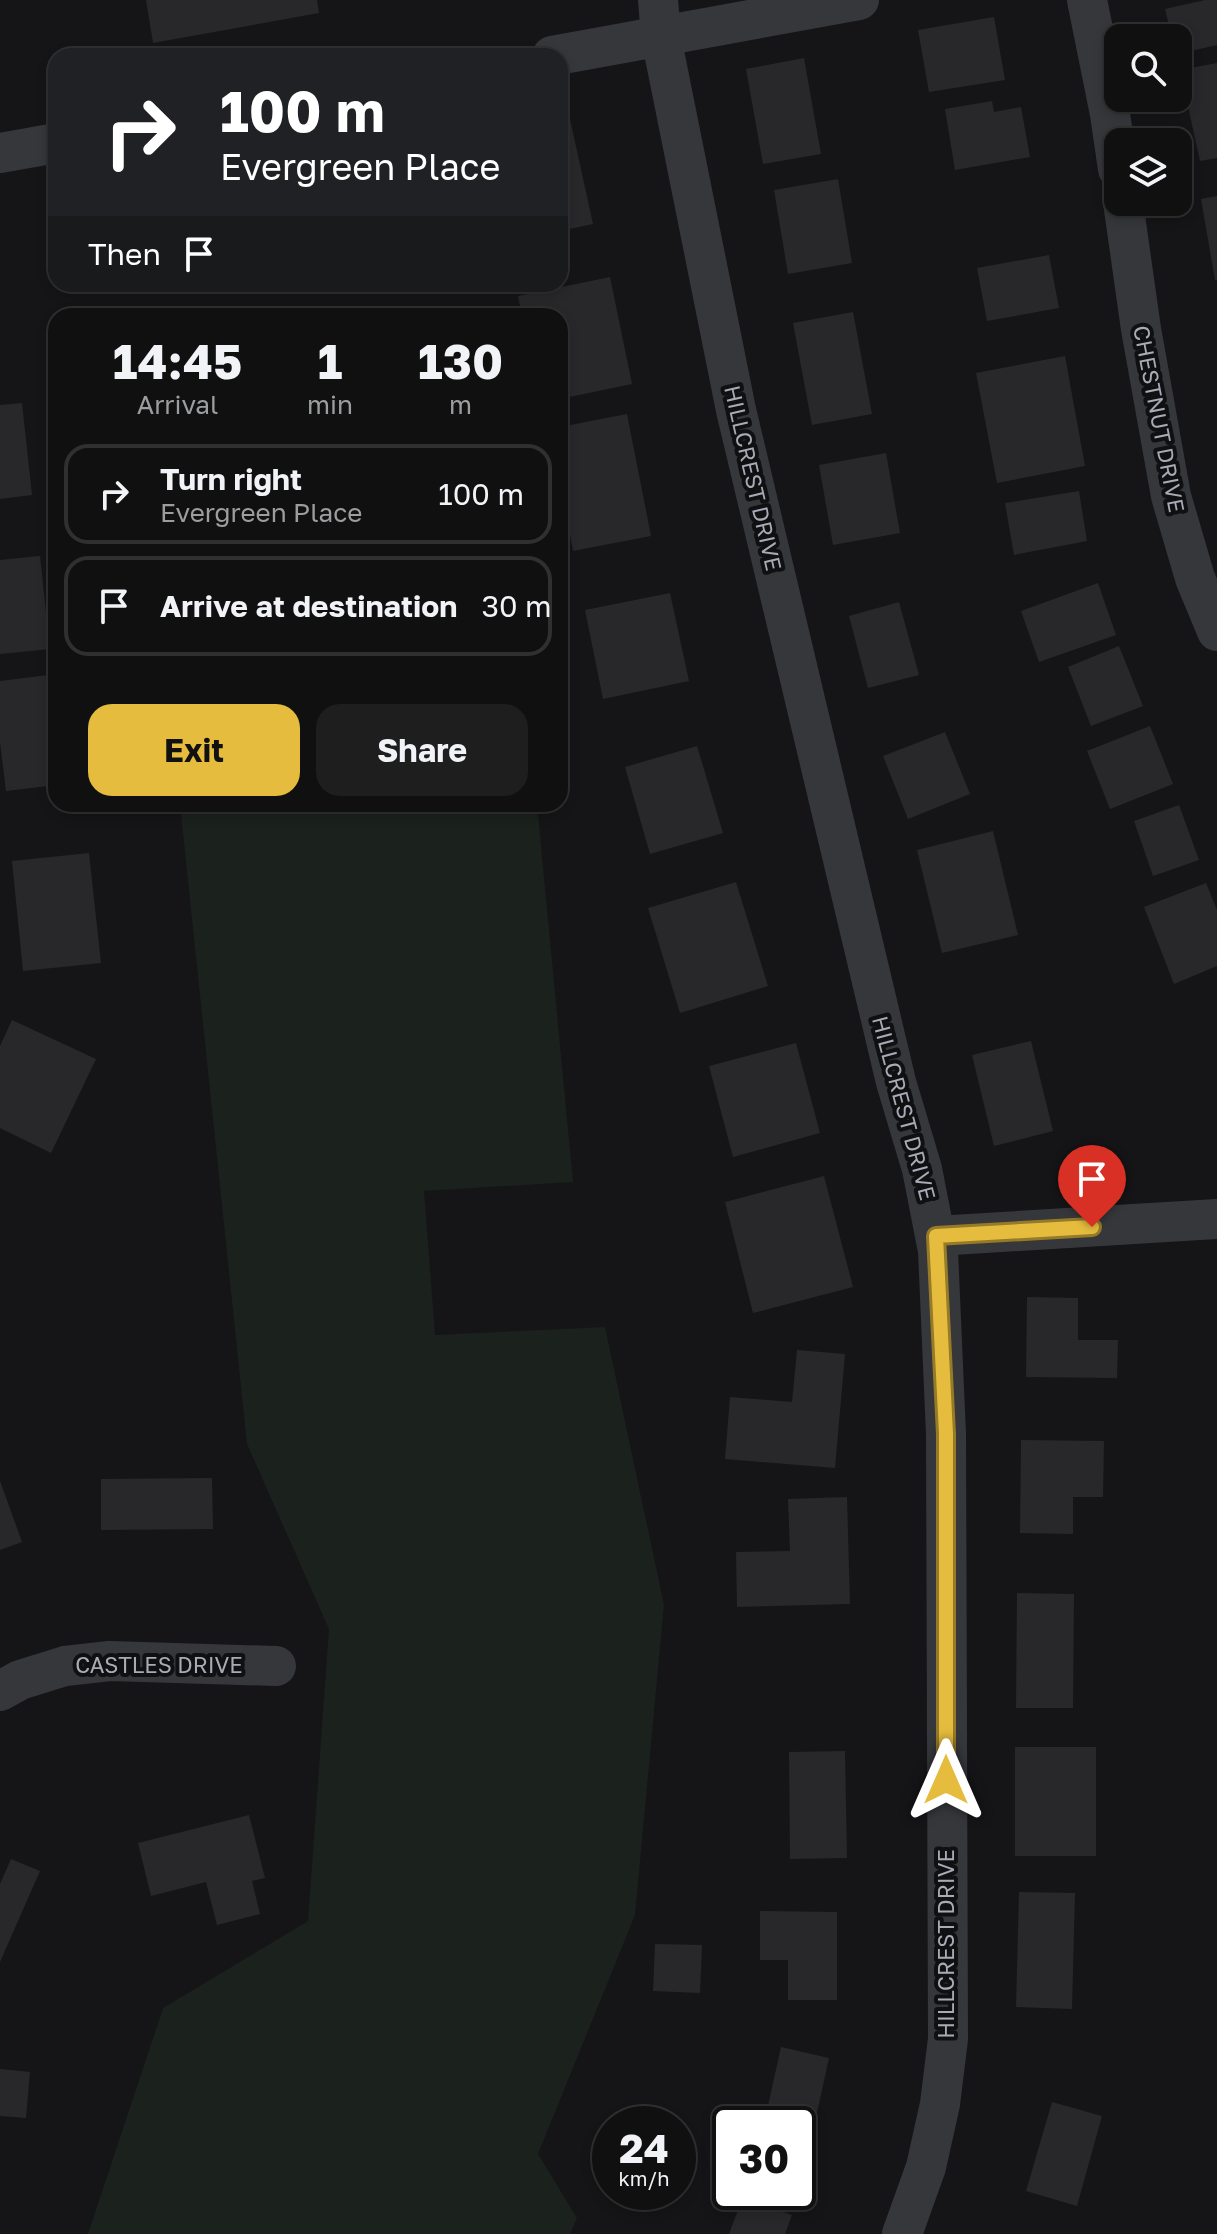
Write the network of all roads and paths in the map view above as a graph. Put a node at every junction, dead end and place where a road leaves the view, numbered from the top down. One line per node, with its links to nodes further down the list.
1 (859, 0): 3 (street)
2 (1087, 0): 5 (street)
3 (660, 18): 4 (street); 11 (street, HILLCREST DRIVE)
4 (568, 50)
5 (1112, 128)
6 (48, 144): 7 (street)
7 (0, 153)
8 (1125, 216): 9 (street, CHESTNUT DRIVE)
9 (1217, 631)
10 (1217, 1219): 11 (street)
11 (936, 1236): 14 (street, HILLCREST DRIVE)
12 (276, 1666): 13 (street, CASTLES DRIVE)
13 (0, 1691)
14 (902, 2234)

